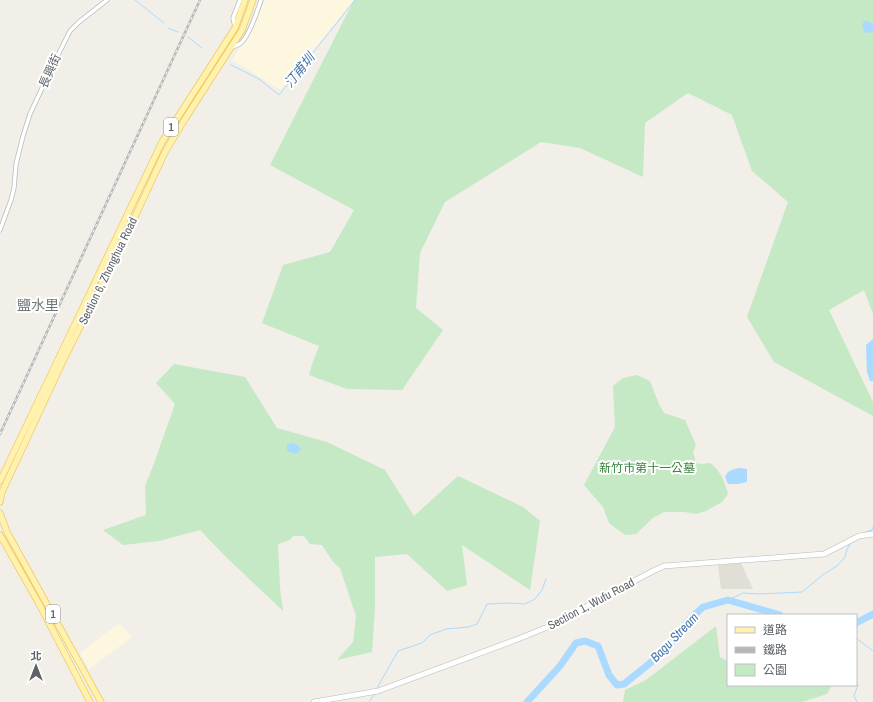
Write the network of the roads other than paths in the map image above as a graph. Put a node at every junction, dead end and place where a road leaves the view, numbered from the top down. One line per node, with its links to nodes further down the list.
1 (107, 0): 8 (street)
2 (240, 0): 6 (street)
3 (245, 0): 6 (main road, 1)
4 (253, 0): 7 (main road, 1)
5 (261, 0): 7 (street)
6 (235, 28): 9 (main road, Section 6, Zhonghua Road / 1)
7 (231, 47): 10 (main road, Section 6, Zhonghua Road / 1)
8 (0, 230)
9 (0, 481)
10 (1, 494): 11 (main road, Section 6, Zhonghua Road / 1)
11 (0, 502)
12 (0, 513): 15 (main road, 1)
13 (873, 534): 19 (main road, Section 1, Wufu Road)
14 (0, 535): 16 (main road, 1)
15 (45, 599): 16 (street); 18 (main road, 1)
16 (38, 602): 17 (main road, 1)
17 (90, 702)
18 (101, 702)
19 (314, 702)

